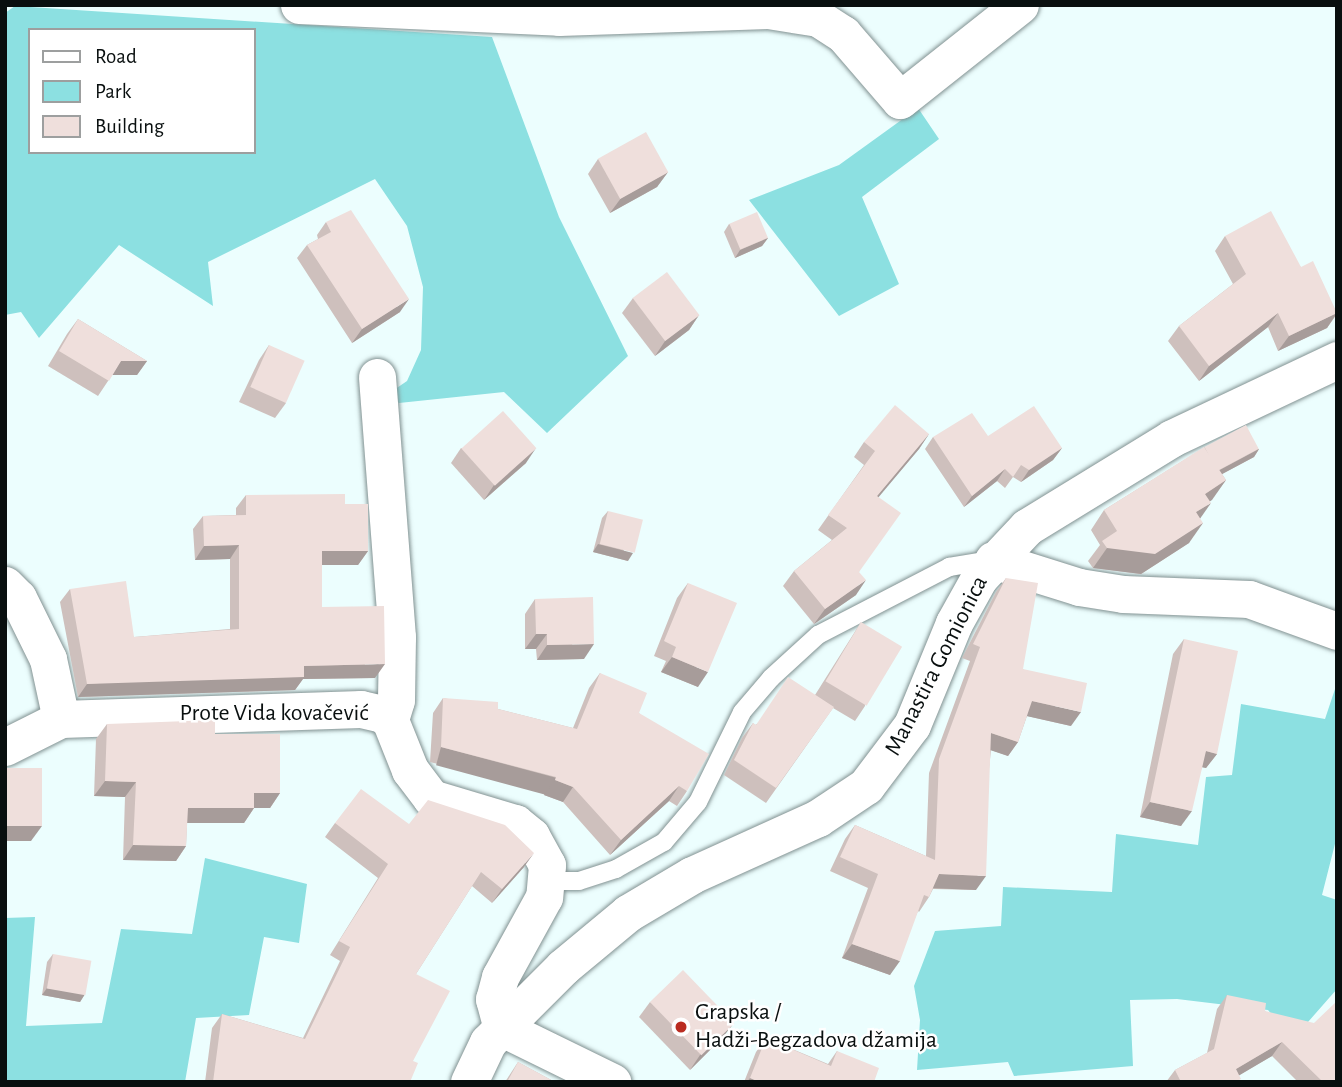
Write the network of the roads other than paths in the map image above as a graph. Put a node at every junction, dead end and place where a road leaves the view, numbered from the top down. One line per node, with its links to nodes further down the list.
1 (299, 5): 3 (street)
2 (1020, 5): 3 (street)
3 (715, 7)
4 (1337, 360): 6 (street, Manastira Gomionica)
5 (377, 377): 10 (street)
6 (993, 560): 8 (street); 12 (lane); 13 (street, Manastira Gomionica)
7 (5, 586): 9 (street)
8 (1337, 631)
9 (61, 719): 10 (street, Prote Vida kovačević); 11 (street, Prote Vida kovačević)
10 (390, 720): 12 (street, Prote Vida kovačević)
11 (5, 747)
12 (547, 881): 13 (street)
13 (502, 1028): 14 (street, Manastira Gomionica); 15 (street)
14 (469, 1082)
15 (612, 1082)

